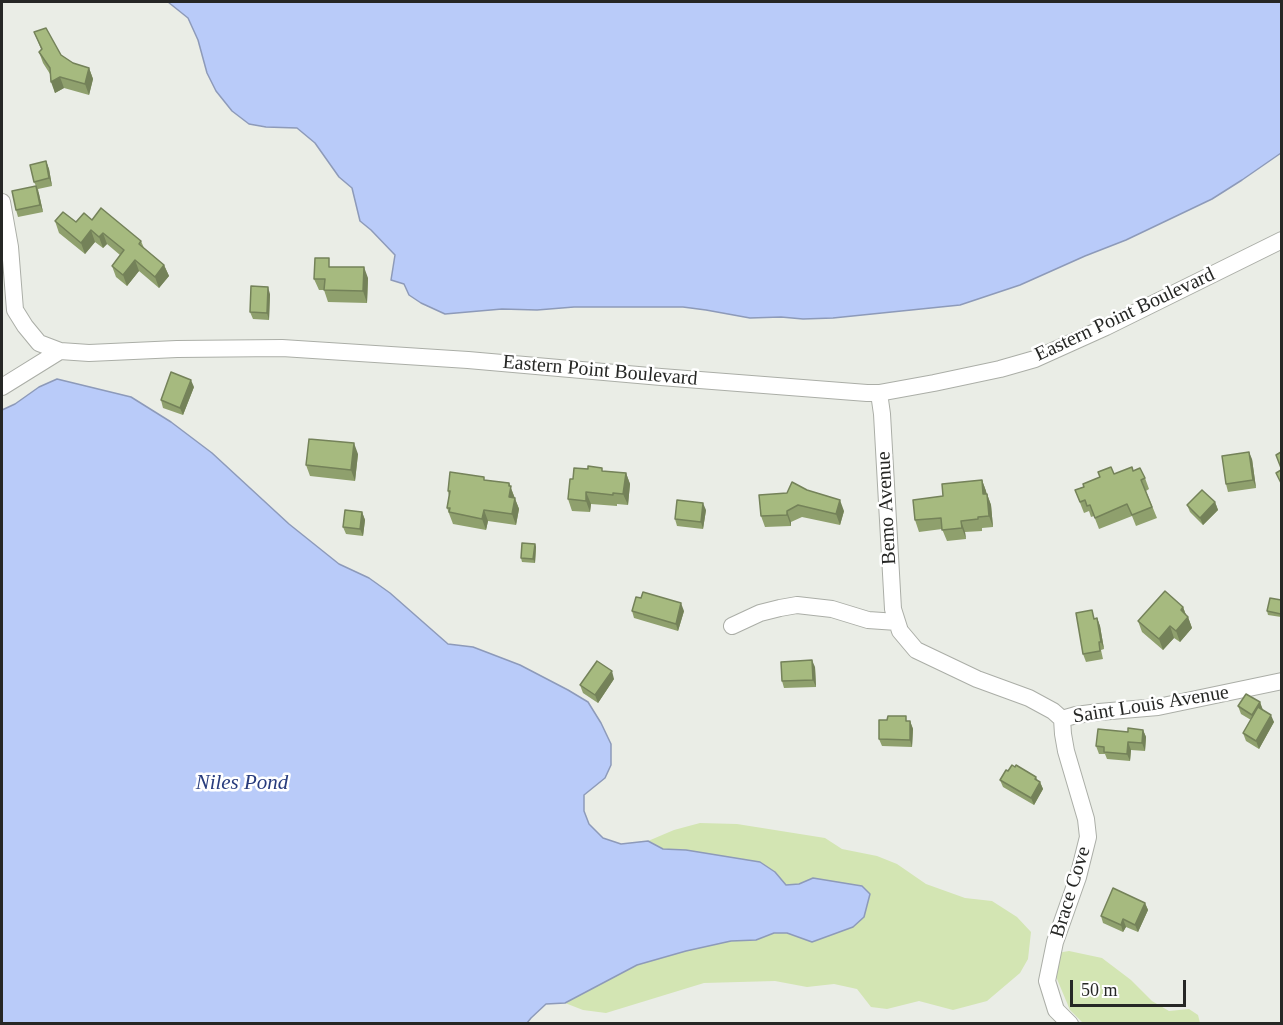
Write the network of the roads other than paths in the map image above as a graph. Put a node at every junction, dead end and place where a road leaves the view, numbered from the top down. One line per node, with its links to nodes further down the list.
1 (2, 202): 3 (street, Eastern Point Boulevard)
2 (1281, 240): 5 (street, Eastern Point Boulevard)
3 (60, 351): 4 (street); 5 (street, Eastern Point Boulevard)
4 (2, 387)
5 (879, 393): 6 (street, Bemo Avenue)
6 (897, 622): 7 (street); 9 (street, Saint Louis Avenue)
7 (732, 626)
8 (1281, 681): 9 (street, Saint Louis Avenue)
9 (1062, 719): 10 (street, Brace Cove)
10 (1070, 1023)

